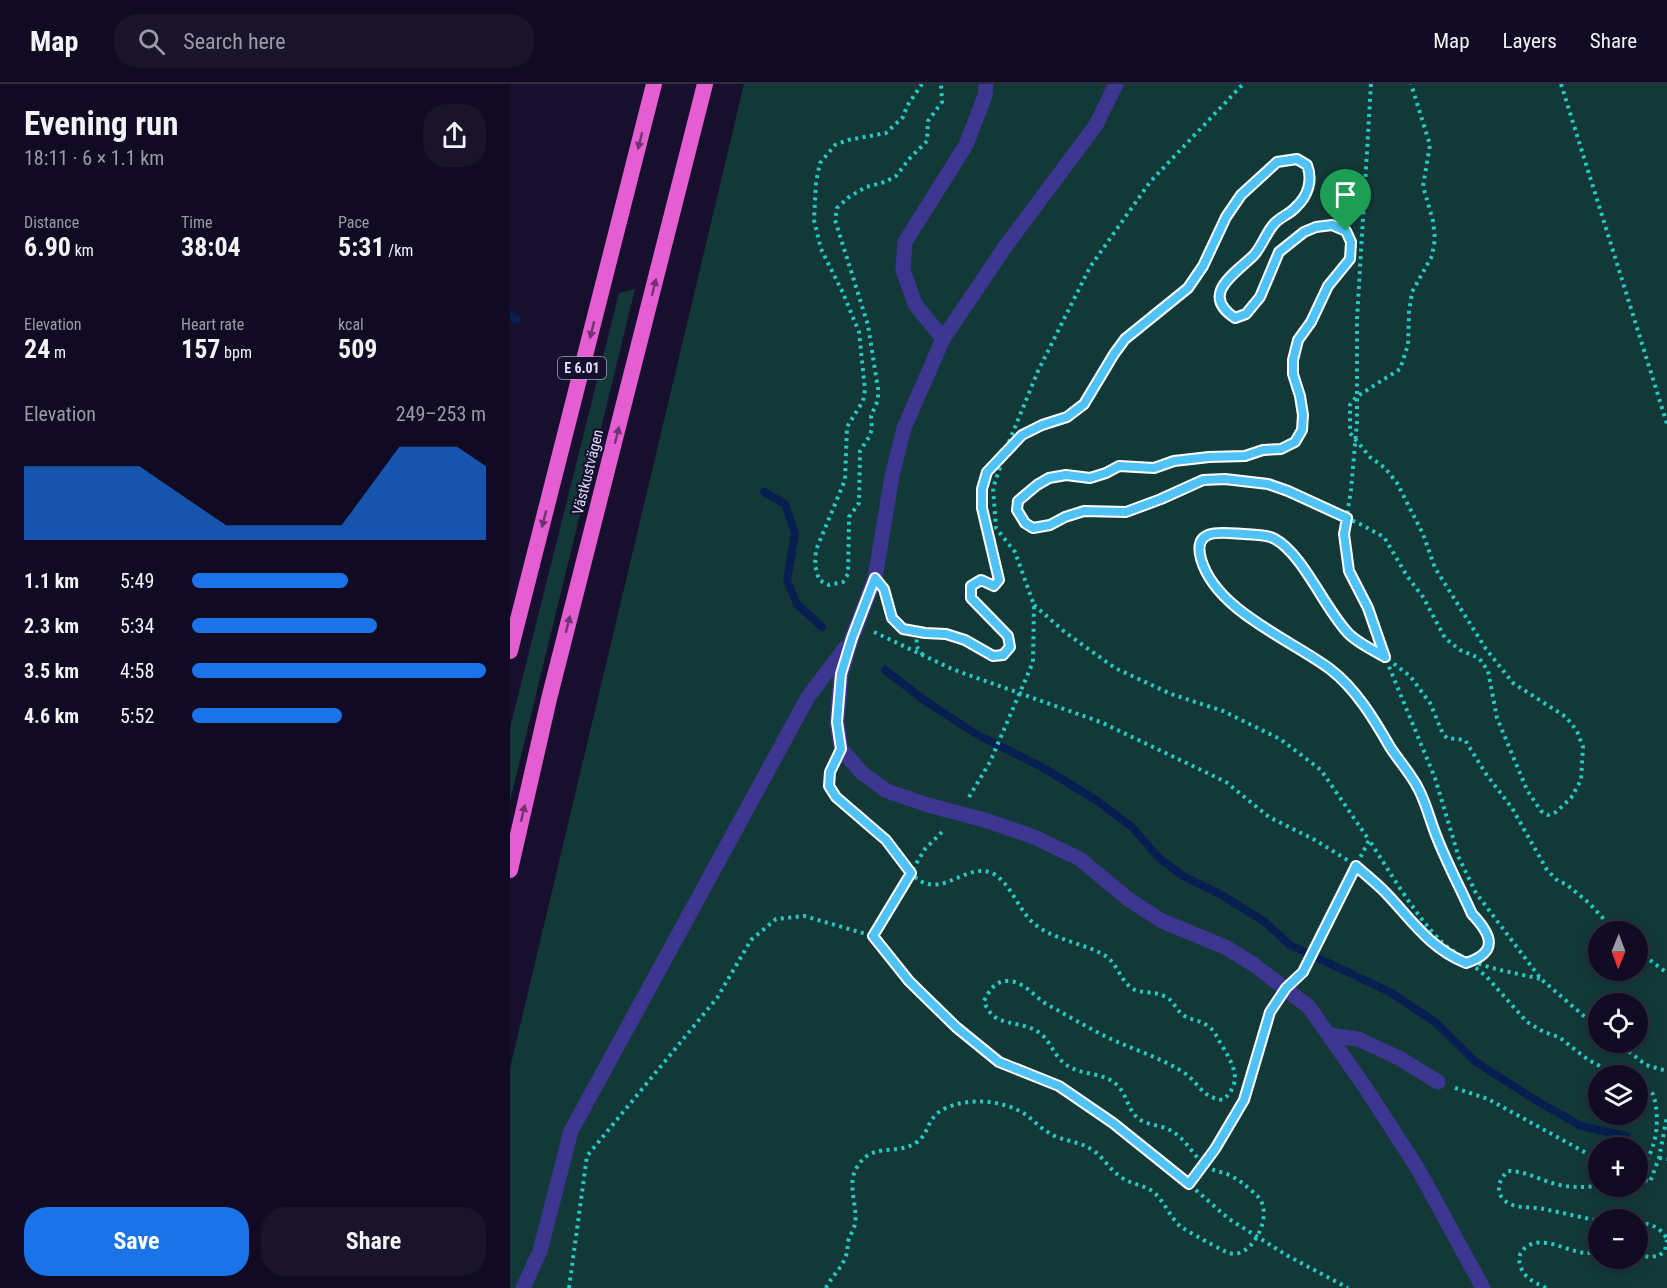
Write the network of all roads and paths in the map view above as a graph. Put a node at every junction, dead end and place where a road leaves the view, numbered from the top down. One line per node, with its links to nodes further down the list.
1 (654, 84): 21 (highway, Västkustvägen / E 6.01, one-way to 21)
2 (705, 84): 29 (highway, Västkustvägen, one-way to 2)
3 (922, 84): 4 (path)
4 (941, 84)
5 (986, 84): 11 (lane)
6 (1116, 84): 11 (lane)
7 (1243, 84): 15 (path)
8 (1371, 84): 12 (path)
9 (1411, 84): 12 (path)
10 (1561, 84): 13 (path)
11 (943, 339): 17 (lane)
12 (1356, 397): 14 (path); 14 (path)
13 (1667, 424)
14 (1355, 439): 16 (path); 16 (path)
15 (1005, 453): 16 (path); 18 (path); 20 (path)
16 (1347, 518): 23 (path)
17 (875, 578): 19 (lane); 20 (path)
18 (1034, 605): 24 (path); 27 (path)
19 (855, 631): 22 (path); 25 (lane); 61 (lane)
20 (925, 633): 22 (path)
21 (510, 651)
22 (924, 656): 24 (path)
23 (1385, 657): 31 (path); 34 (path); 37 (path)
24 (1021, 693): 26 (path); 28 (path)
25 (841, 749): 26 (lane); 30 (path)
26 (959, 814): 30 (path); 38 (lane)
27 (1370, 840): 28 (path); 34 (path)
28 (1356, 866): 35 (path); 38 (path)
29 (510, 870)
30 (911, 873): 32 (path); 51 (path)
31 (1606, 921)
32 (873, 936): 53 (path); 62 (path)
33 (1648, 959): 36 (path)
34 (1473, 960): 35 (path); 37 (path)
35 (1466, 963): 42 (path)
36 (1667, 973)
37 (1542, 979): 39 (path)
38 (1286, 988): 40 (lane); 51 (path)
39 (1588, 1019)
40 (1329, 1035): 44 (lane); 65 (lane)
41 (1631, 1053): 43 (path)
42 (1598, 1065)
43 (1667, 1071)
44 (1438, 1082): 47 (path)
45 (1648, 1091): 48 (path)
46 (1667, 1116): 49 (path)
47 (1588, 1154)
48 (1648, 1157)
49 (1659, 1158): 50 (path); 52 (path)
50 (1667, 1159)
51 (1204, 1164): 53 (path); 57 (path)
52 (1648, 1181)
53 (1189, 1184): 57 (path)
54 (1588, 1187): 55 (path)
55 (1588, 1219)
56 (1648, 1225): 58 (path)
57 (1257, 1237): 63 (path); 64 (path)
58 (1667, 1240): 60 (path)
59 (1588, 1253): 66 (path)
60 (1648, 1257)
61 (523, 1288)
62 (569, 1288)
63 (826, 1288)
64 (1348, 1288)
65 (1483, 1288)
66 (1546, 1288)

